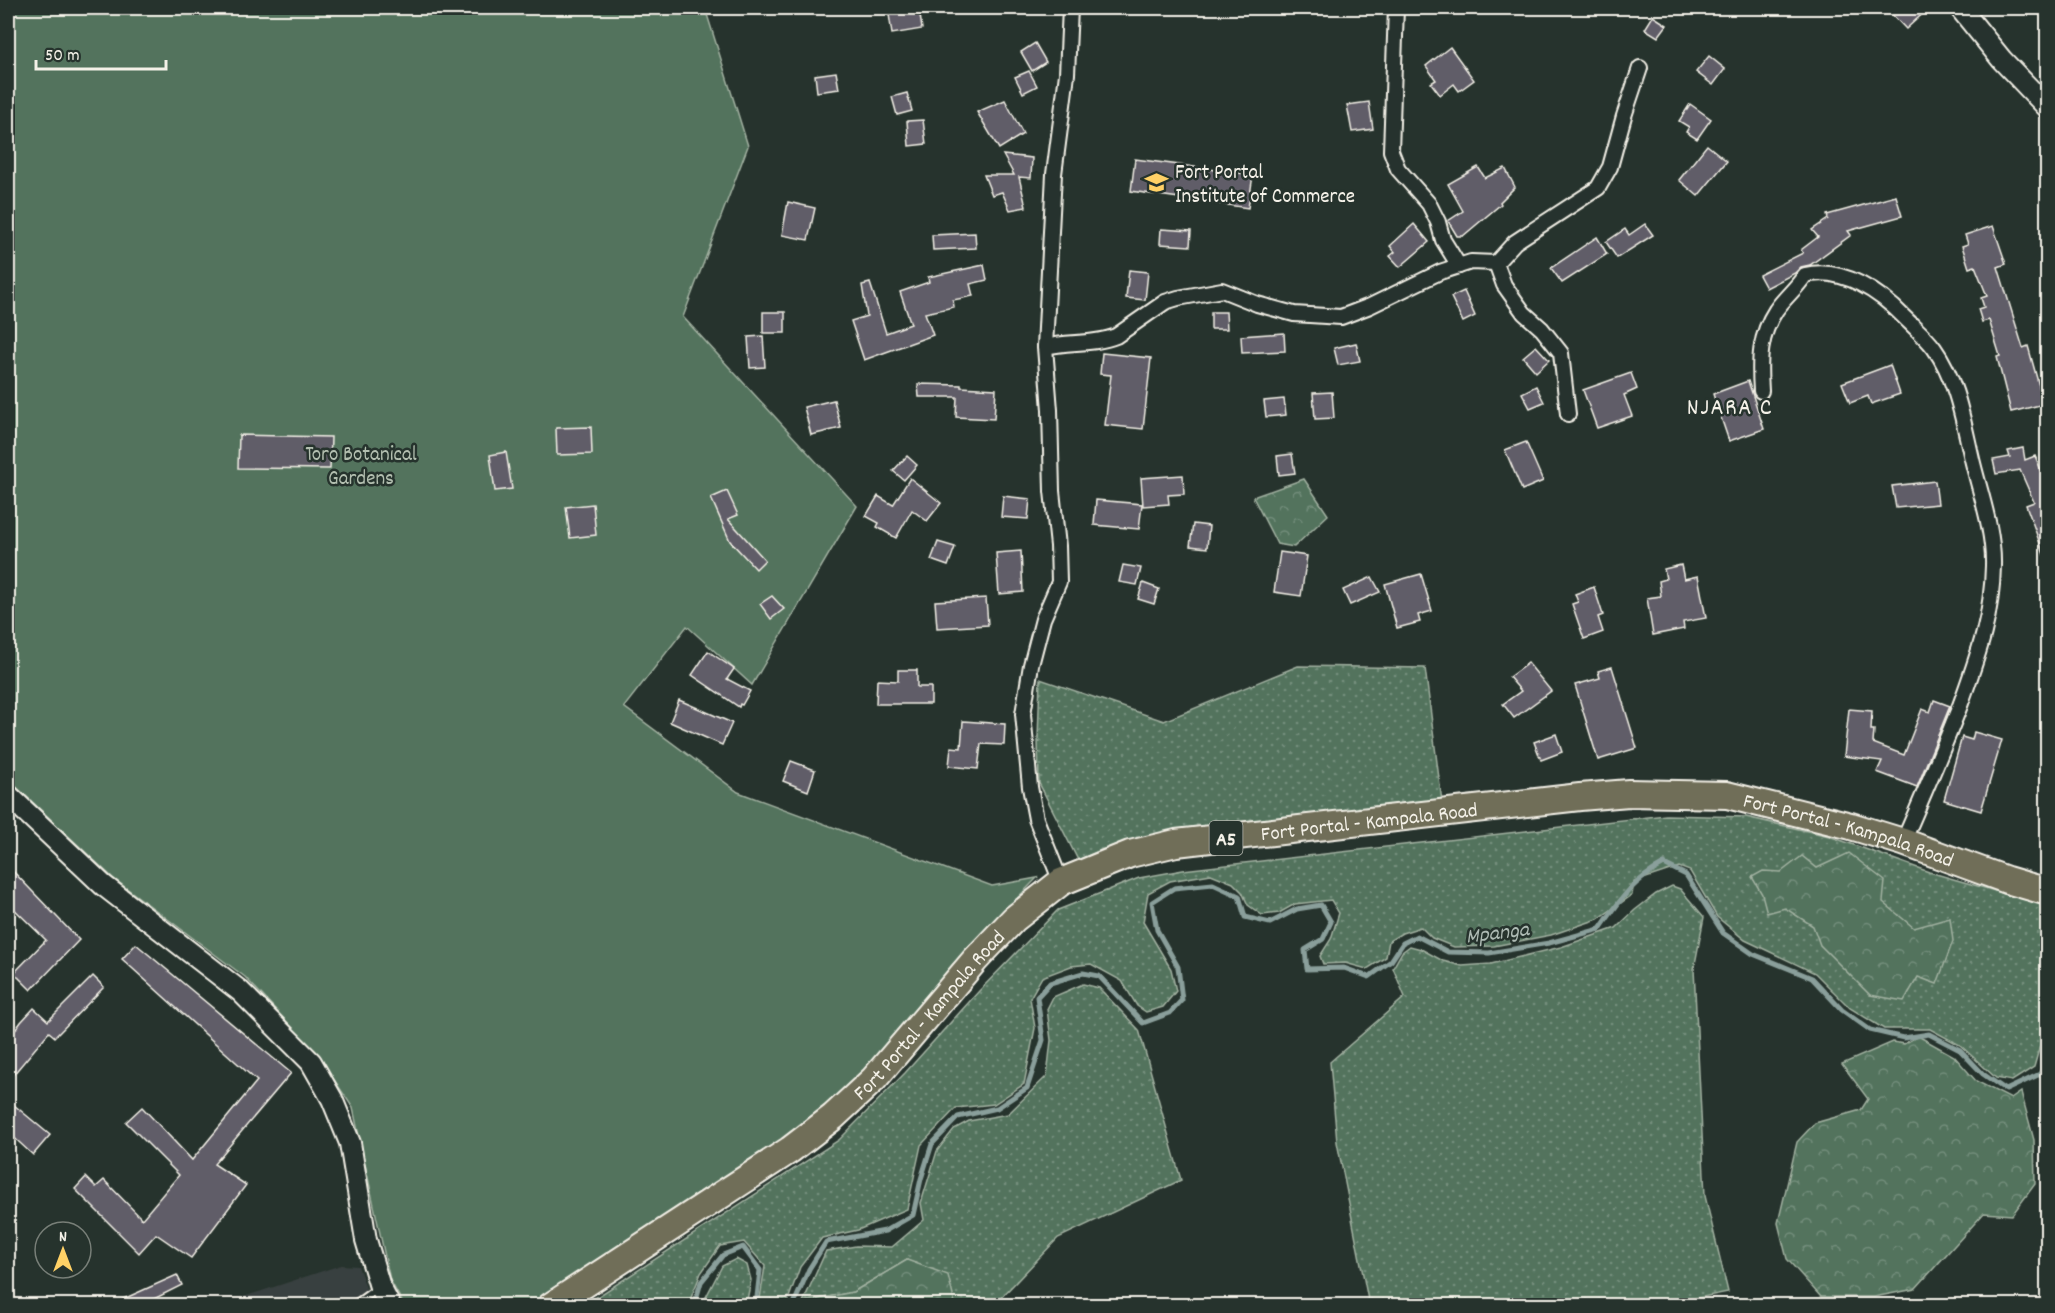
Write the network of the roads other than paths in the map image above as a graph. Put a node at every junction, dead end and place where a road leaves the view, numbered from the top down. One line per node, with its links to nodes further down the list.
1 (1070, 8): 8 (street)
2 (1396, 8): 7 (street)
3 (1960, 8): 5 (main road)
4 (1640, 68): 6 (street)
5 (2048, 108)
6 (1496, 263): 7 (street); 10 (street)
7 (1459, 266): 8 (street)
8 (1045, 347): 13 (street)
9 (1761, 391): 12 (street)
10 (1568, 414)
11 (8, 795): 15 (main road)
12 (1903, 842): 13 (highway, Fort Portal - Kampala Road / A5); 14 (highway, Fort Portal - Kampala Road / A5)
13 (1061, 882): 18 (highway, Fort Portal - Kampala Road / A5)
14 (2048, 892)
15 (380, 1287): 16 (lane); 17 (main road)
16 (353, 1305)
17 (390, 1305)
18 (551, 1305)

